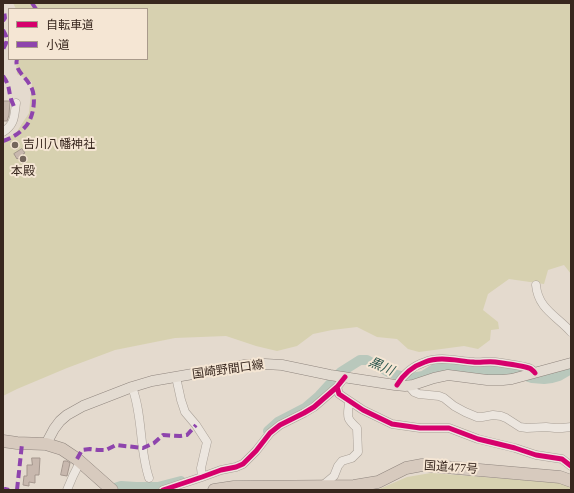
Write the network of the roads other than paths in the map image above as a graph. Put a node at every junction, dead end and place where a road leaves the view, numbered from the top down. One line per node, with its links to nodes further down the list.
1 (16, 103): 2 (street)
2 (3, 132)
3 (536, 285): 4 (street)
4 (571, 332)
5 (571, 363): 6 (main road, 国崎野間口線)
6 (536, 373): 9 (main road, 国崎野間口線); 9 (street)
7 (176, 377): 8 (main road, 国崎野間口線); 10 (main road, 国崎野間口線); 19 (street)
8 (343, 377): 9 (main road, 国崎野間口線); 11 (street)
9 (402, 384): 13 (street)
10 (132, 386): 15 (main road, 国崎野間口線); 18 (street)
11 (337, 387): 12 (street); 19 (street)
12 (349, 401): 17 (street); 22 (street)
13 (571, 427)
14 (3, 442): 15 (highway)
15 (46, 444): 16 (highway)
16 (80, 462): 21 (highway); 23 (street)
17 (571, 466)
18 (149, 478)
19 (202, 478): 24 (street)
20 (571, 481): 22 (highway, 国道477号)
21 (108, 486)
22 (322, 486): 25 (highway, 国道477号)
23 (67, 490)
24 (163, 490)
25 (214, 490)

